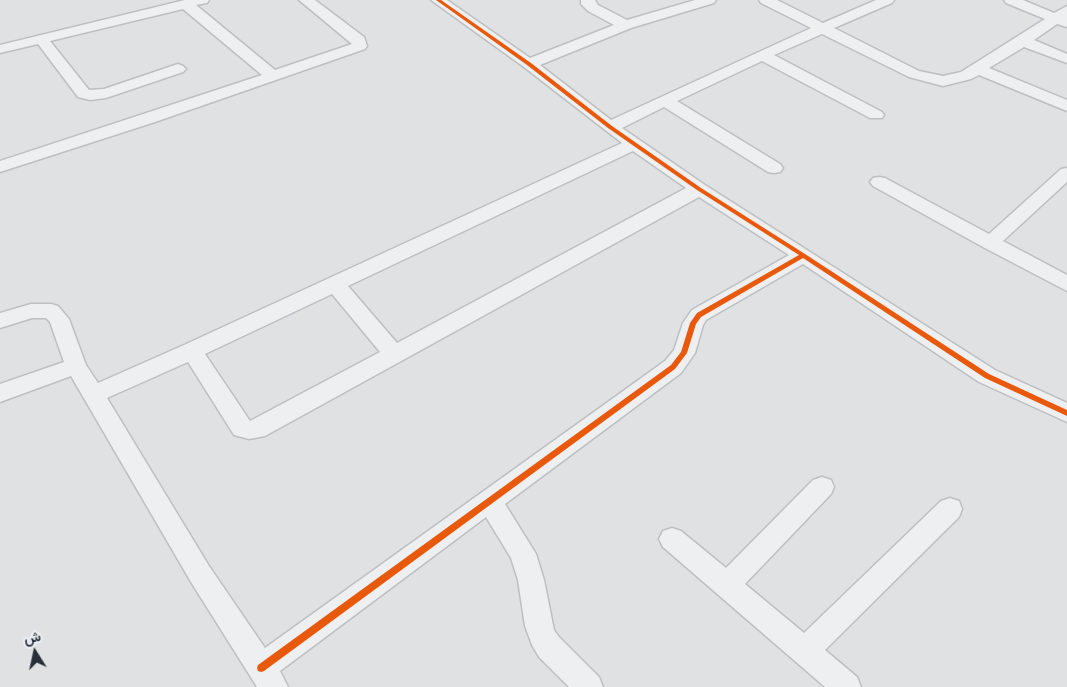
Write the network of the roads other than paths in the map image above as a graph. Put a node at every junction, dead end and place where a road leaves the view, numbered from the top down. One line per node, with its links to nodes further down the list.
1 (202, 0): 9 (street)
2 (306, 0): 21 (street)
3 (438, 0): 18 (street)
4 (588, 0): 11 (street)
5 (709, 0): 11 (street)
6 (766, 0): 12 (street)
7 (887, 0): 12 (street)
8 (1011, 0): 10 (street)
9 (186, 4): 13 (street); 21 (street)
10 (1063, 17): 14 (street)
11 (626, 25): 18 (street)
12 (823, 30): 16 (street); 20 (street)
13 (41, 39): 15 (street); 19 (street)
14 (1023, 41): 17 (street); 20 (street)
15 (0, 49)
16 (762, 55): 22 (street); 24 (street)
17 (1067, 59)
18 (529, 64): 25 (street)
19 (178, 68)
20 (978, 69): 23 (street)
21 (273, 76): 27 (street)
22 (665, 100): 25 (street); 28 (street)
23 (1067, 106)
24 (876, 115)
25 (610, 127): 26 (street)
26 (633, 144): 31 (street); 34 (street)
27 (0, 167)
28 (774, 168)
29 (1067, 173): 32 (street)
30 (879, 182): 32 (street)
31 (699, 189): 33 (street); 38 (street)
32 (990, 243): 35 (street)
33 (803, 254): 42 (street); 44 (street)
34 (335, 284): 37 (street); 38 (street)
35 (1067, 284)
36 (0, 321): 39 (street)
37 (192, 351): 38 (street); 41 (street)
38 (395, 355)
39 (76, 366): 40 (street); 41 (street)
40 (0, 393)
41 (92, 395): 49 (street)
42 (1067, 413)
43 (822, 488): 47 (street)
44 (489, 500): 49 (street); 50 (street)
45 (950, 509): 48 (street)
46 (672, 539): 47 (street)
47 (727, 585): 48 (street)
48 (805, 652): 51 (street)
49 (267, 678)
50 (589, 687)
51 (847, 687)

